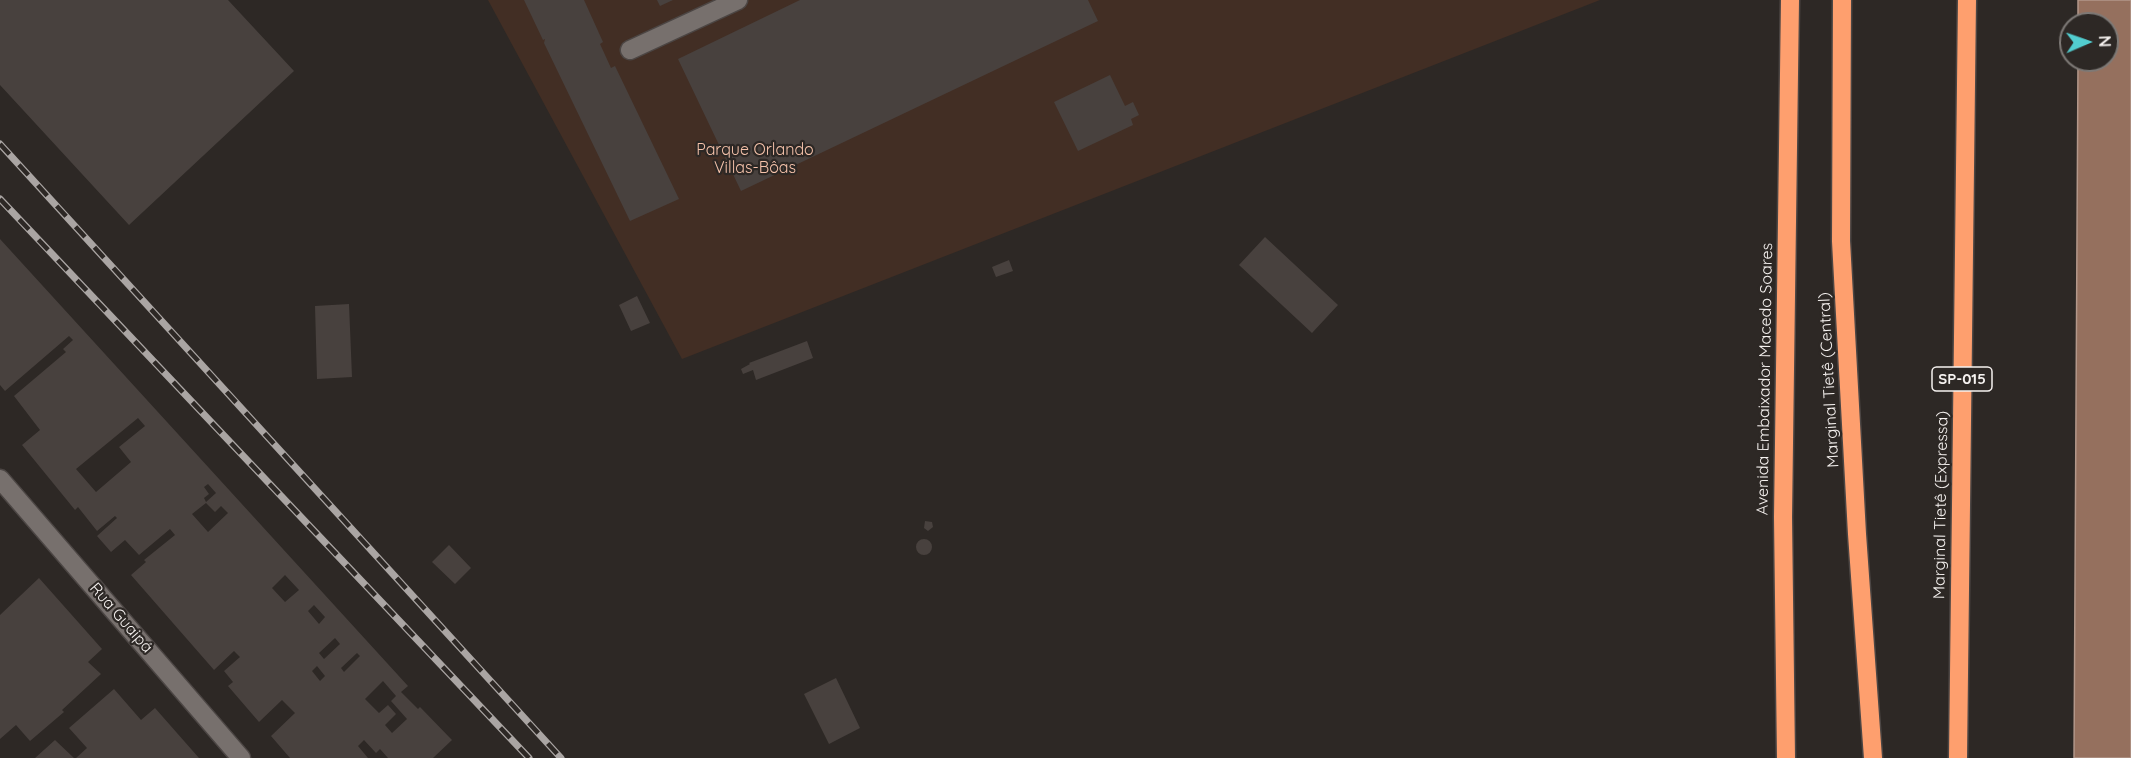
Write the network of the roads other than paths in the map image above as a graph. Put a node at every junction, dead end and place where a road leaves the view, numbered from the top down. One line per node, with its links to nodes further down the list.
1 (738, 0): 5 (main road)
2 (1790, 0): 8 (highway, Avenida Embaixador Macedo Soares)
3 (1842, 0): 9 (highway, Marginal Tietê (Central))
4 (1967, 0): 10 (highway, Marginal Tietê (Expressa) / SP-015)
5 (630, 50)
6 (0, 479): 7 (main road, Rua Guaipá)
7 (241, 758)
8 (1786, 758)
9 (1873, 758)
10 (1958, 758)

